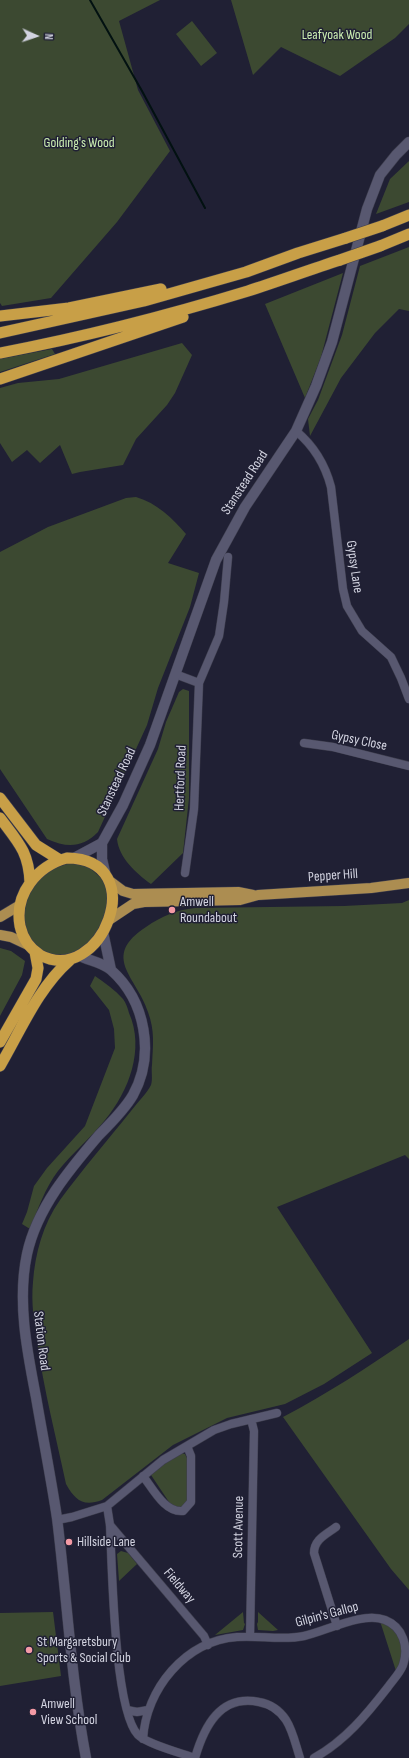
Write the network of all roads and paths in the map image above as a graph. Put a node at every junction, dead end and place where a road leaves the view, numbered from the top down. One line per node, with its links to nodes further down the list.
1 (409, 142): 10 (main road, Stanstead Road)
2 (409, 215): 4 (highway, bridge)
3 (409, 234): 5 (highway, bridge)
4 (246, 272): 6 (highway); 7 (highway)
5 (249, 291): 8 (highway); 9 (highway)
6 (0, 316)
7 (0, 333)
8 (0, 353)
9 (0, 378)
10 (296, 431): 12 (main road, Stanstead Road); 14 (street, Gypsy Lane)
11 (228, 557): 13 (street, Hertford Road)
12 (175, 674): 13 (street); 19 (main road, Stanstead Road)
13 (200, 683): 22 (street, Hertford Road)
14 (409, 699)
15 (304, 743): 16 (street, Gypsy Close)
16 (409, 766)
17 (0, 798): 21 (highway)
18 (0, 818): 24 (highway)
19 (102, 843): 20 (main road); 23 (main road)
20 (74, 858): 21 (highway); 23 (highway)
21 (60, 860): 24 (highway)
22 (185, 873)
23 (108, 877): 26 (main road, Pepper Hill); 29 (highway)
24 (30, 883): 27 (highway)
25 (409, 883): 26 (main road, Pepper Hill)
26 (258, 895): 29 (main road, Pepper Hill)
27 (20, 905): 28 (main road); 32 (highway)
28 (0, 917)
29 (109, 920): 30 (highway)
30 (103, 932): 33 (highway); 34 (main road, Station Road)
31 (0, 935): 32 (main road)
32 (31, 948): 33 (highway); 35 (highway)
33 (75, 958): 34 (main road, Station Road); 36 (highway)
34 (111, 970): 42 (main road, Station Road)
35 (0, 1042)
36 (0, 1066)
37 (277, 1413): 38 (street)
38 (251, 1419): 39 (street); 48 (street, Scott Avenue)
39 (187, 1446): 40 (street); 40 (street)
40 (143, 1476): 41 (street)
41 (107, 1506): 42 (street); 43 (street)
42 (57, 1520): 53 (main road, Station Road)
43 (110, 1525): 45 (street, Fieldway); 46 (street)
44 (336, 1526): 47 (street)
45 (127, 1546): 46 (street); 49 (street, Fieldway)
46 (111, 1552): 50 (street)
47 (337, 1626): 48 (street, Gilpin's Gallop); 56 (street, Gilpin's Gallop)
48 (250, 1637): 49 (street, Gilpin's Gallop)
49 (208, 1645): 51 (street, Gilpin's Gallop)
50 (127, 1710): 51 (street); 52 (street)
51 (148, 1710): 52 (street, Gilpin's Gallop)
52 (143, 1739): 54 (street)
53 (86, 1758)
54 (195, 1758): 55 (street)
55 (300, 1758)
56 (314, 1758)

